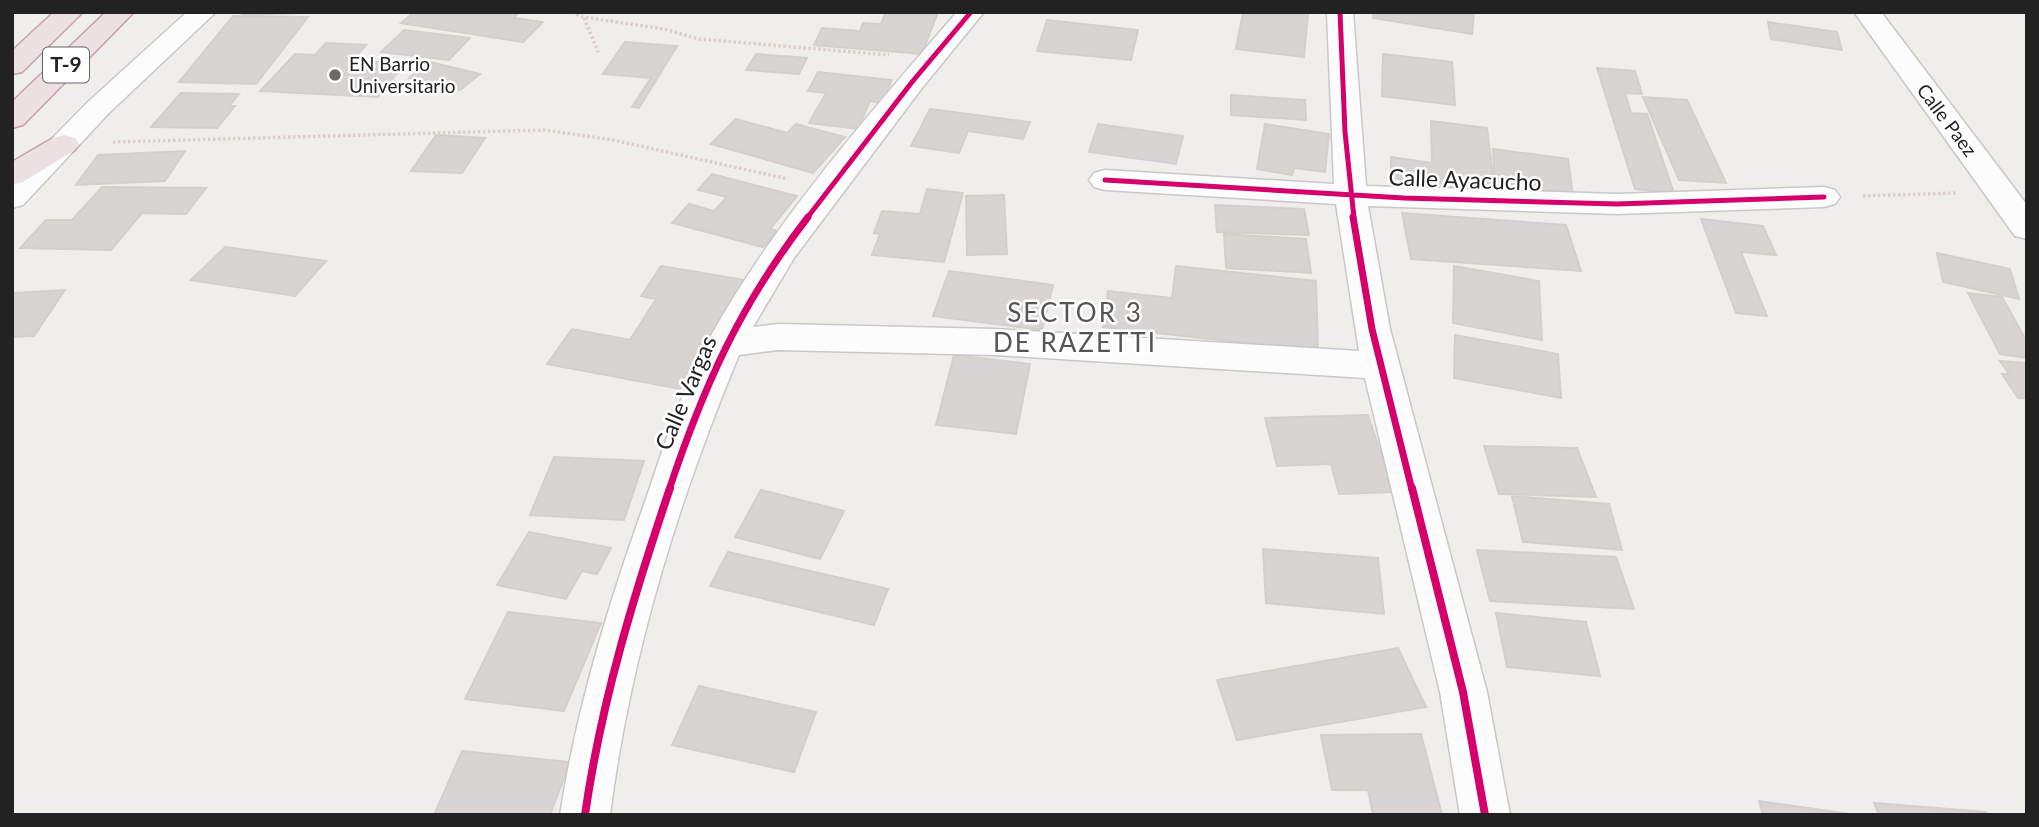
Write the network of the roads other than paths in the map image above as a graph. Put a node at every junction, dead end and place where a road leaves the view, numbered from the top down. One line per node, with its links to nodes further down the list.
1 (70, 12): 7 (highway, T-9)
2 (121, 12): 8 (highway, T-9)
3 (203, 12): 9 (street)
4 (971, 12): 16 (street, Calle Vargas)
5 (1340, 12): 12 (street)
6 (1867, 12): 15 (street, Calle Paez)
7 (12, 66)
8 (12, 119)
9 (64, 144): 10 (highway); 14 (street)
10 (12, 174)
11 (1105, 180): 12 (street, Calle Ayacucho)
12 (1352, 194): 13 (street, Calle Ayacucho); 17 (street)
13 (1824, 197)
14 (12, 198)
15 (2027, 228)
16 (725, 344): 17 (street); 18 (street, Calle Vargas)
17 (1382, 366): 19 (street)
18 (585, 815)
19 (1485, 815)

